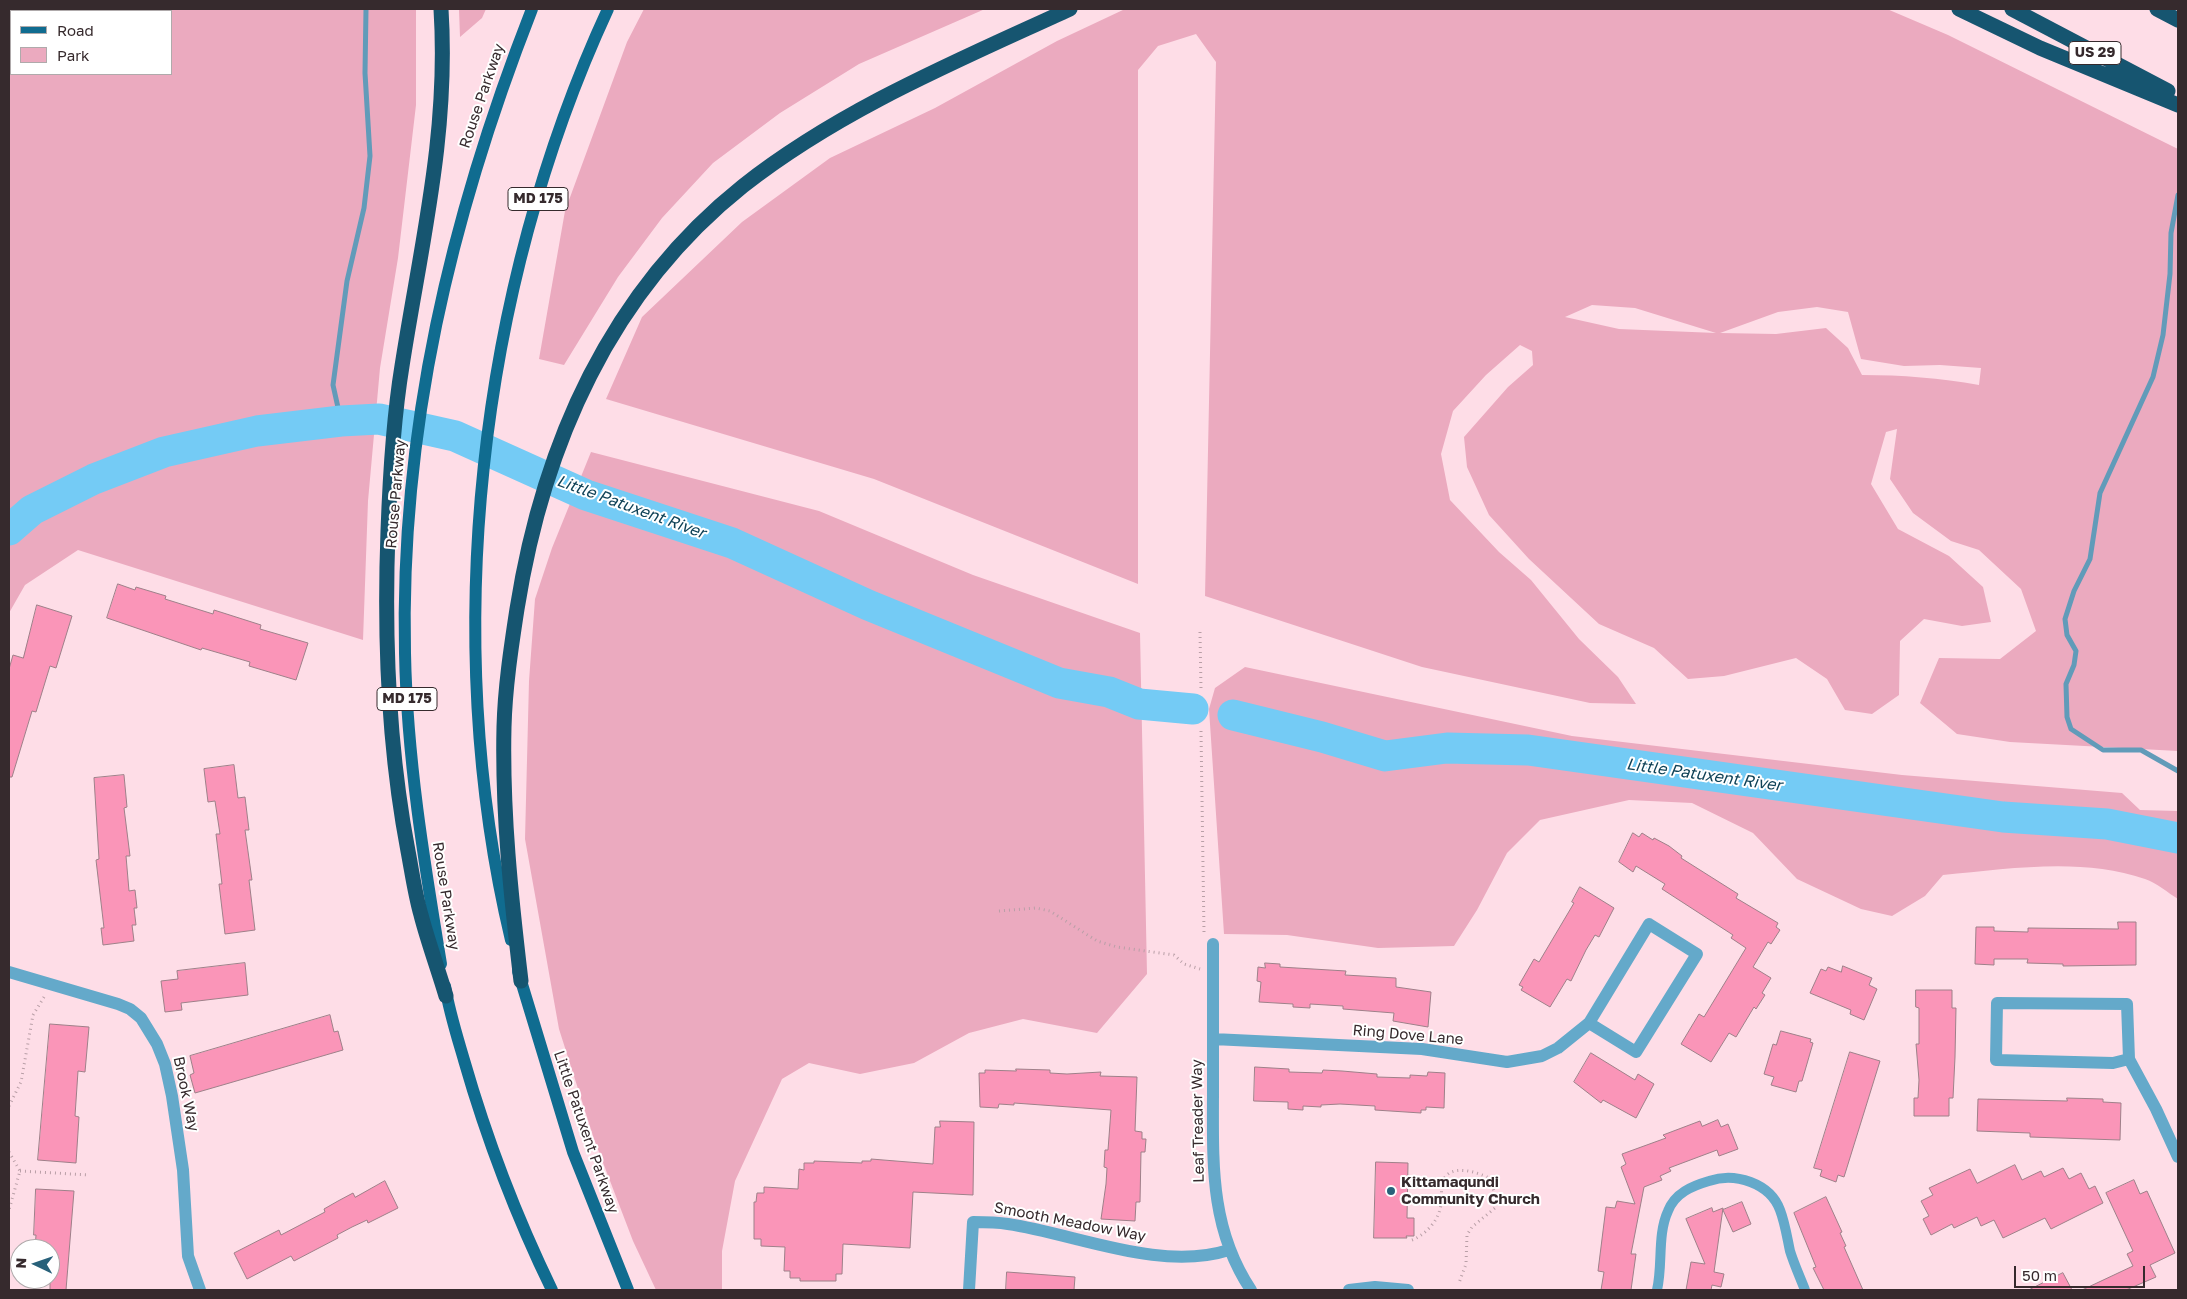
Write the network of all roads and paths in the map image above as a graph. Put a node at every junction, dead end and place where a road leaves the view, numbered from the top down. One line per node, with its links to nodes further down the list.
1 (441, 9): 20 (highway)
2 (532, 9): 20 (main road, Rouse Parkway / MD 175)
3 (608, 9): 18 (main road, MD 175)
4 (1070, 9): 18 (highway)
5 (1959, 9): 10 (highway)
6 (2012, 9): 9 (highway, US 29)
7 (2157, 9): 8 (highway)
8 (2178, 20)
9 (2178, 97)
10 (2178, 105)
11 (1200, 632): 12 (path)
12 (1201, 690)
13 (1201, 731): 15 (path)
14 (999, 911): 16 (path)
15 (1213, 944): 16 (street, Leaf Treader Way)
16 (1213, 969): 22 (street, Leaf Treader Way)
17 (9, 972): 19 (street, Brook Way)
18 (521, 981): 35 (main road, Little Patuxent Parkway)
19 (56, 985): 24 (path); 33 (street, Brook Way)
20 (446, 996): 34 (main road)
21 (1589, 1022): 21 (street, Ring Dove Lane); 22 (street, Ring Dove Lane)
22 (1213, 1039): 31 (street, Leaf Treader Way)
23 (2129, 1059): 23 (street); 26 (street)
24 (9, 1106)
25 (9, 1152): 27 (path)
26 (2178, 1157)
27 (20, 1171): 28 (path); 29 (path)
28 (89, 1175)
29 (9, 1210)
30 (1412, 1240): 32 (path)
31 (1229, 1250): 36 (street, Smooth Meadow Way); 37 (street, Leaf Treader Way)
32 (1458, 1284)
33 (200, 1290)
34 (552, 1290)
35 (628, 1290)
36 (969, 1290)
37 (1251, 1290)
38 (1349, 1290): 39 (street)
39 (1408, 1290)
40 (1657, 1290): 41 (lane)
41 (1805, 1290)

